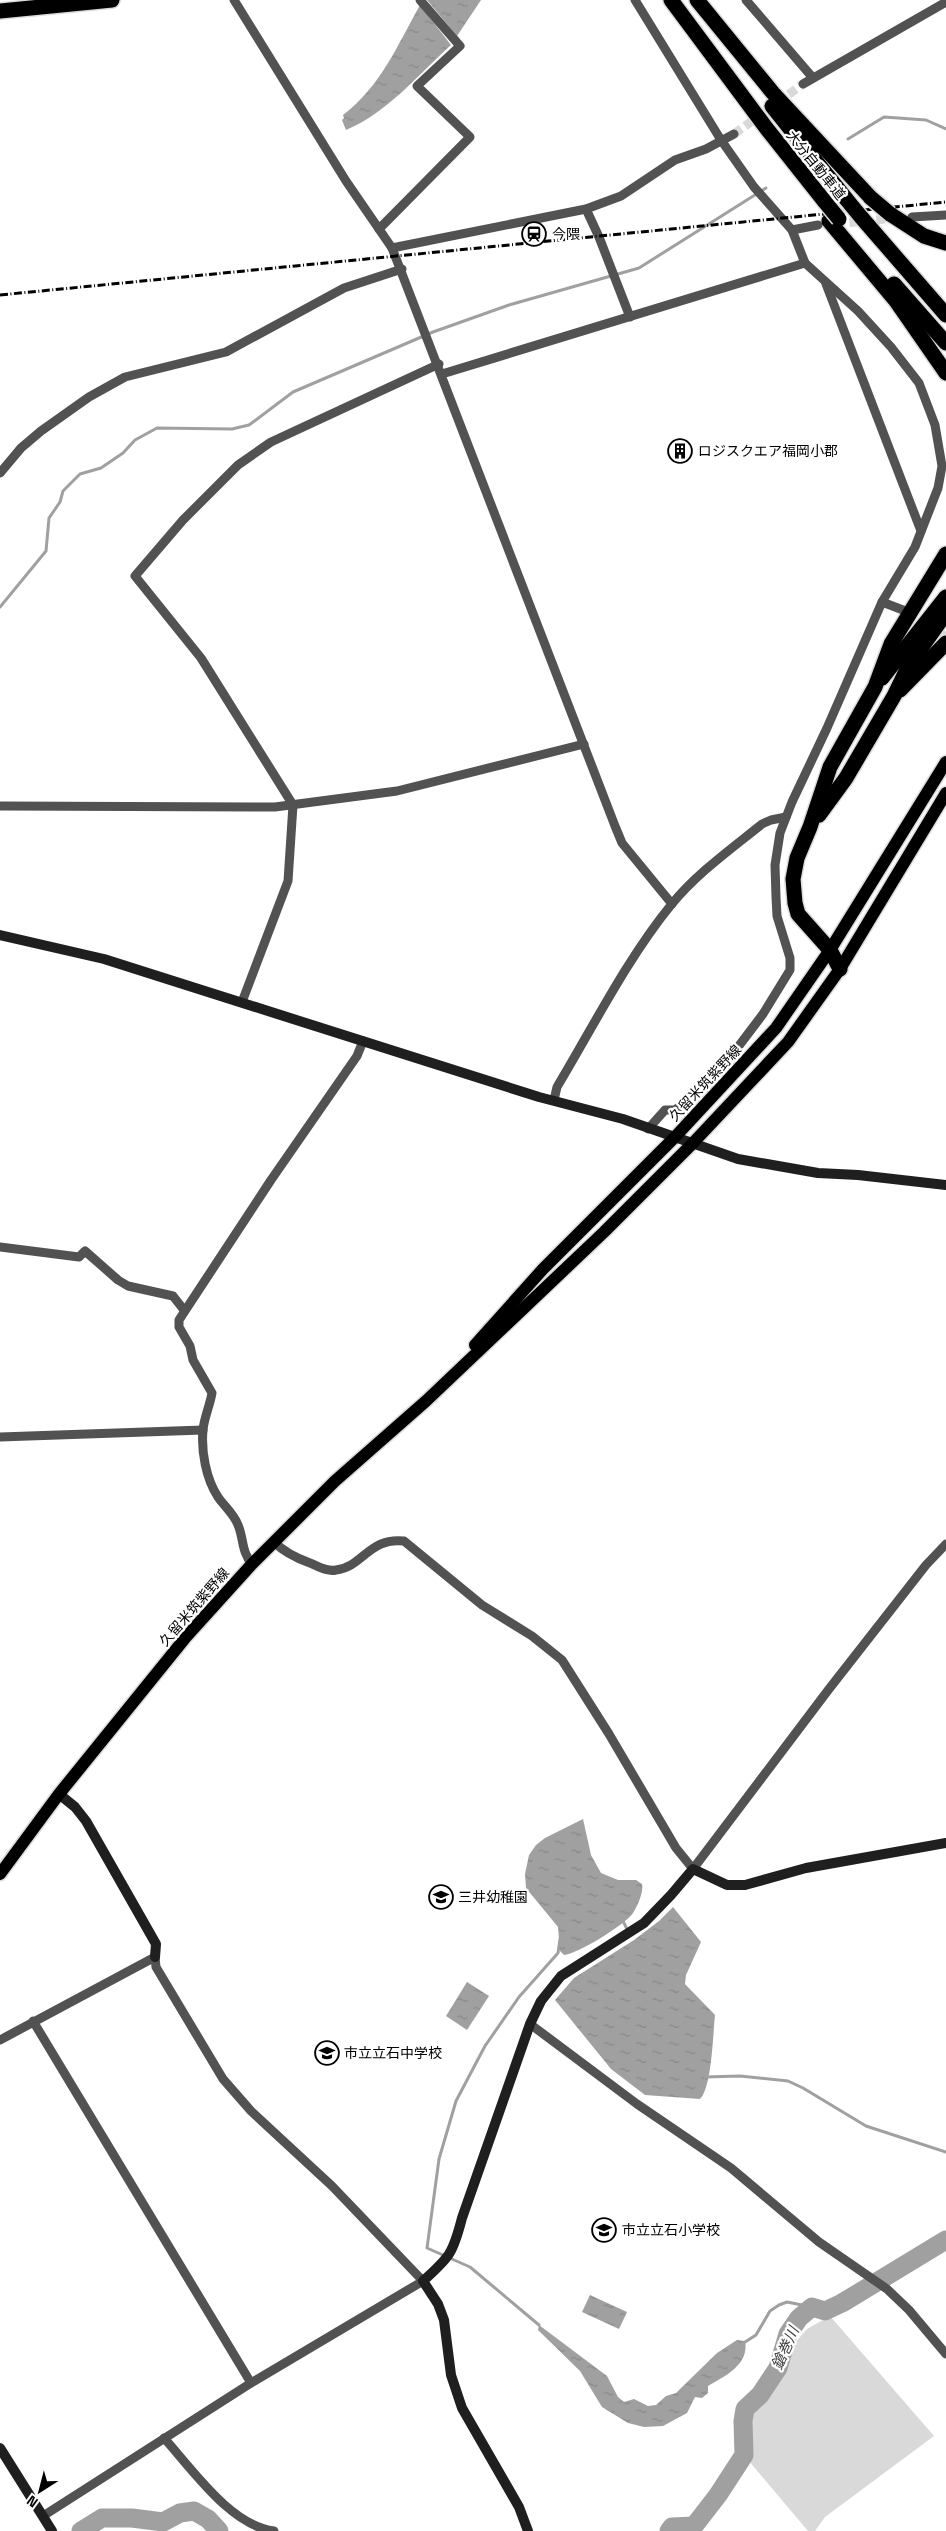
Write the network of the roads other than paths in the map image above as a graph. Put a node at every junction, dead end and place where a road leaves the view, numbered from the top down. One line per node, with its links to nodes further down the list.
1 (112, 0): 9 (highway)
2 (234, 0): 18 (street)
3 (420, 0): 18 (street)
4 (635, 0): 13 (street)
5 (671, 0): 17 (highway, 大分自動車道, bridge)
6 (696, 0): 20 (highway, bridge); 25 (highway, 大分自動車道, bridge)
7 (746, 0): 10 (street)
8 (946, 2): 10 (street)
9 (0, 11)
10 (814, 78): 11 (street)
11 (803, 84)
12 (734, 134): 13 (street)
13 (721, 140): 14 (street); 19 (street)
14 (586, 209): 21 (street); 26 (street)
15 (946, 215): 16 (street)
16 (912, 217)
17 (829, 222): 19 (street); 27 (highway, 大分自動車道); 29 (highway)
18 (379, 229): 21 (street)
19 (792, 230): 22 (street)
20 (946, 243)
21 (392, 248): 23 (street)
22 (805, 263): 24 (street); 26 (street)
23 (402, 269): 28 (street); 31 (street)
24 (826, 284): 32 (street); 32 (street)
25 (946, 316)
26 (630, 317): 30 (street)
27 (946, 344)
28 (438, 364): 30 (street); 44 (street)
29 (946, 373)
30 (442, 374): 41 (street)
31 (0, 473)
32 (921, 531): 35 (street)
33 (946, 554): 39 (highway)
34 (946, 597): 39 (highway)
35 (882, 602): 36 (street); 46 (street)
36 (903, 610)
37 (946, 613): 40 (highway)
38 (946, 643): 40 (highway)
39 (875, 687): 47 (highway)
40 (894, 696): 47 (highway)
41 (584, 744): 44 (street); 48 (street)
42 (946, 762): 50 (main road, 久留米筑紫野線)
43 (946, 793): 51 (main road, 久留米筑紫野線)
44 (293, 805): 45 (street); 52 (street)
45 (0, 806)
46 (786, 817): 48 (street); 55 (street)
47 (810, 827): 50 (highway)
48 (672, 904): 54 (street)
49 (0, 934): 52 (street)
50 (830, 950): 51 (highway); 56 (main road, 久留米筑紫野線)
51 (840, 969): 57 (main road, 久留米筑紫野線)
52 (242, 1002): 53 (street)
53 (363, 1041): 54 (street); 60 (street)
54 (554, 1100): 55 (street)
55 (648, 1129): 56 (street)
56 (675, 1136): 57 (street); 61 (main road, 久留米筑紫野線)
57 (692, 1144): 58 (street); 61 (main road, 久留米筑紫野線)
58 (946, 1185)
59 (0, 1247): 60 (street)
60 (184, 1310): 62 (street)
61 (440, 1387): 64 (main road, 久留米筑紫野線)
62 (203, 1430): 63 (street); 66 (street)
63 (0, 1437)
64 (274, 1542): 66 (main road, 久留米筑紫野線); 69 (street)
65 (946, 1544): 69 (street)
66 (252, 1564): 67 (main road, 久留米筑紫野線)
67 (59, 1794): 70 (main road, 久留米筑紫野線); 71 (street)
68 (946, 1843): 69 (street)
69 (693, 1869): 73 (street)
70 (0, 1874)
71 (155, 1957): 72 (street); 75 (street)
72 (33, 2021): 74 (street); 77 (street)
73 (530, 2024): 75 (street); 76 (street)
74 (0, 2040)
75 (422, 2281): 77 (street); 83 (street)
76 (946, 2354)
77 (251, 2383): 78 (street)
78 (164, 2438): 80 (street); 82 (street)
79 (0, 2448): 80 (street)
80 (43, 2516): 81 (street)
81 (52, 2531)
82 (274, 2531)
83 (528, 2531)

